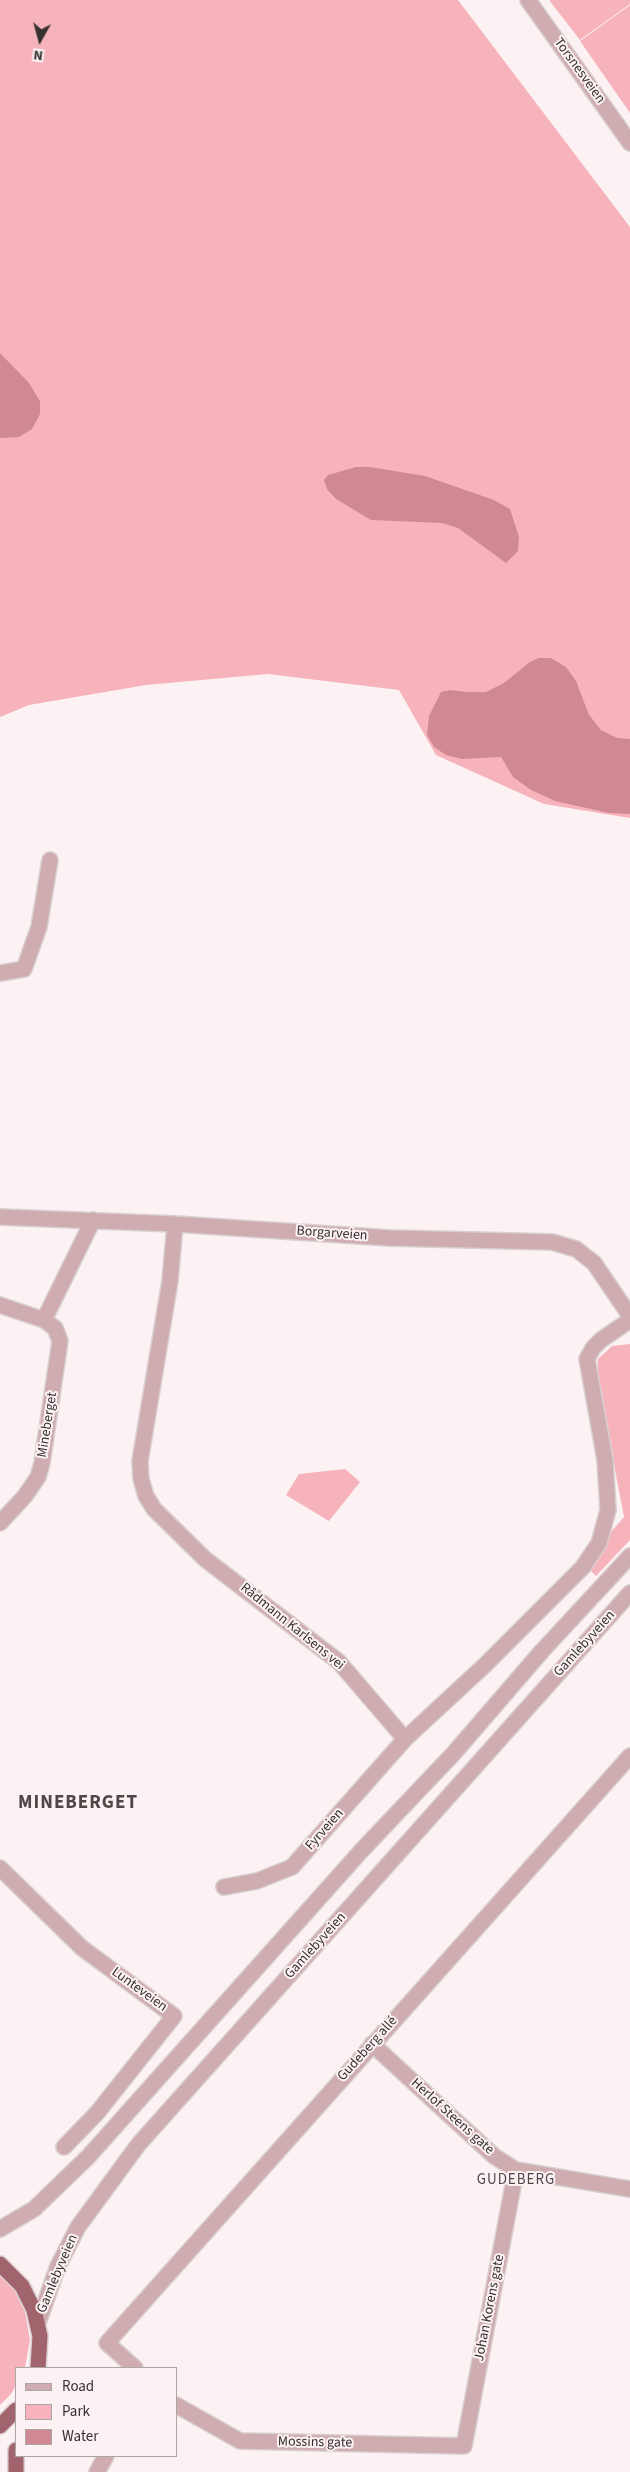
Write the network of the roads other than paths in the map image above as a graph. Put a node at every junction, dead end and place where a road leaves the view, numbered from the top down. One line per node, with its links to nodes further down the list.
1 (528, 0): 2 (street, Torsnesveien)
2 (630, 143)
3 (50, 860): 4 (street)
4 (0, 973)
5 (0, 1217): 6 (street, Borgarveien)
6 (93, 1220): 7 (street, Borgarveien); 10 (street)
7 (175, 1224): 9 (street, Borgarveien); 15 (street, Rådmann Karlsens vei)
8 (0, 1305): 10 (street)
9 (630, 1316)
10 (44, 1320): 12 (street, Mineberget)
11 (630, 1320): 15 (street)
12 (0, 1523)
13 (630, 1556): 23 (street, Gamlebyveien)
14 (630, 1594): 25 (street, Gamlebyveien)
15 (405, 1739): 18 (street, Fyrveien)
16 (630, 1756): 19 (street, Gudeberg allé)
17 (0, 1868): 20 (street, Lunteveien)
18 (224, 1888)
19 (372, 2044): 21 (street, Herlof Steens gate); 27 (street, Gudeberg allé)
20 (64, 2147)
21 (516, 2170): 22 (street, Herlof Steens gate); 31 (street, Johan Korens gate)
22 (630, 2189)
23 (0, 2229)
24 (0, 2264): 25 (highway)
25 (38, 2323): 26 (highway)
26 (38, 2367)
27 (134, 2367)
28 (178, 2406): 31 (street, Mossins gate)
29 (15, 2411): 30 (highway)
30 (0, 2426)
31 (464, 2446)
32 (16, 2457): 34 (highway)
33 (105, 2457): 35 (street)
34 (16, 2472)
35 (97, 2472)

